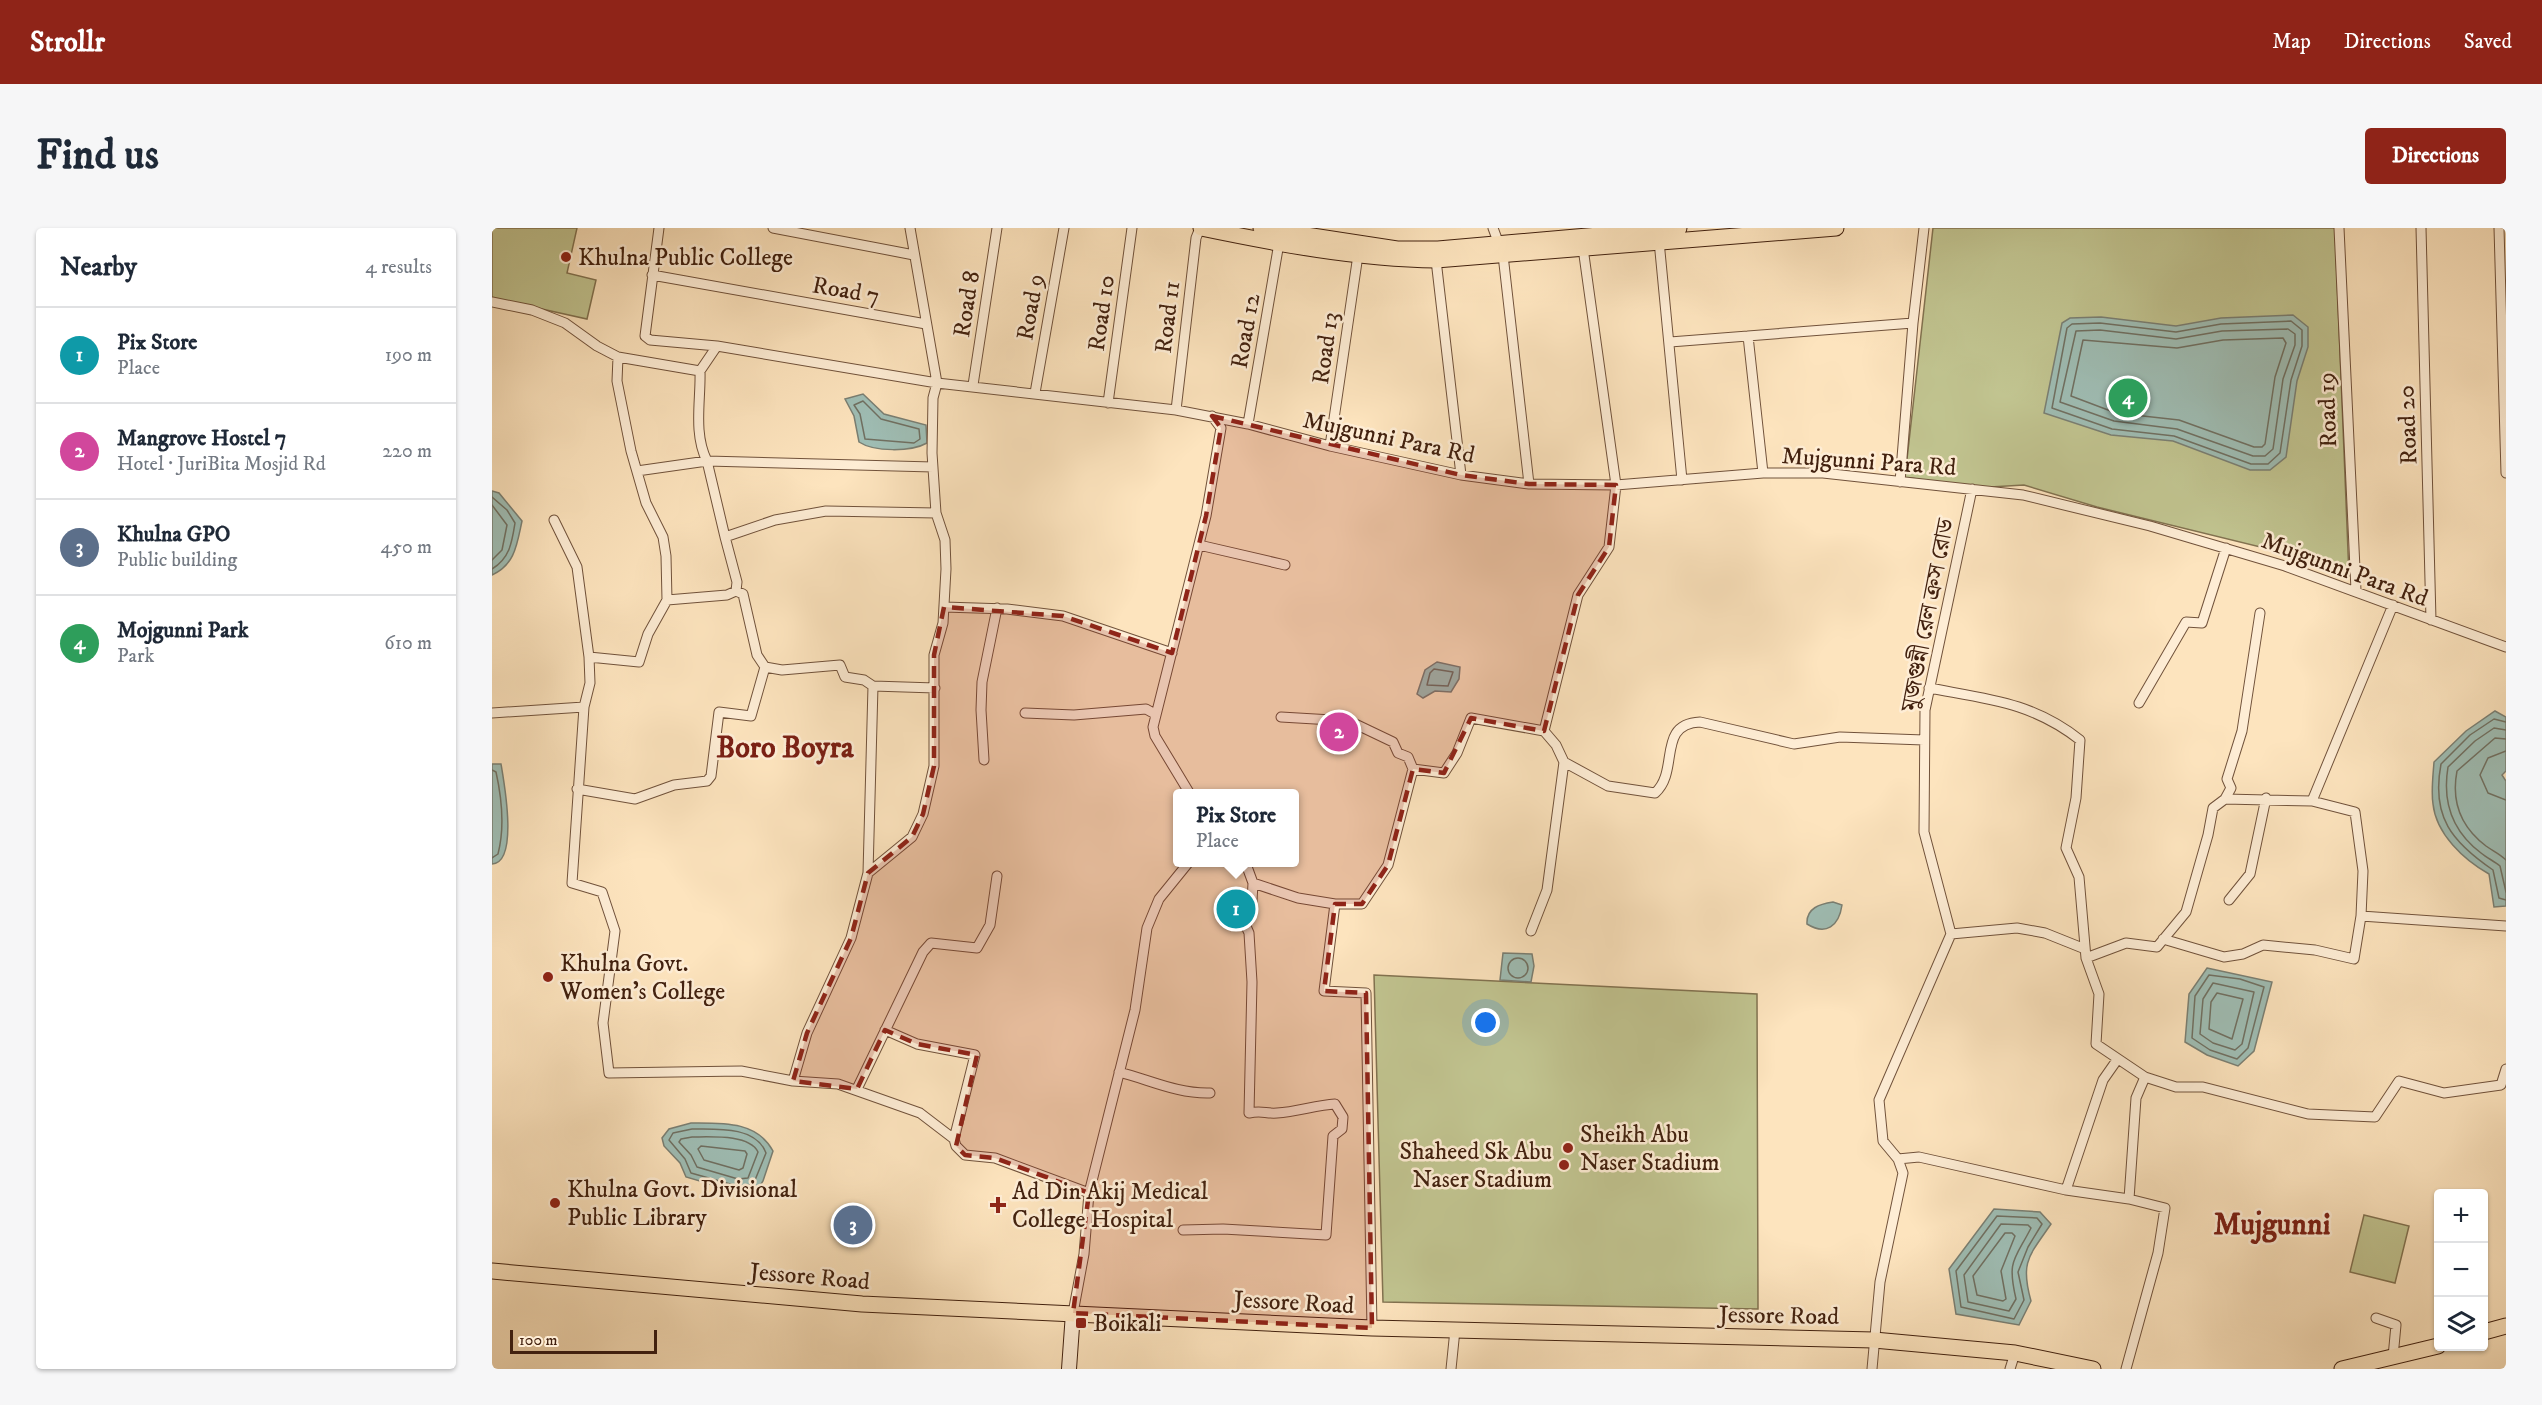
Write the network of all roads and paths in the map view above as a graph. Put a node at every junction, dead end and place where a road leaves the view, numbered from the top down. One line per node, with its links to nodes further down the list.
1 (659, 228): 23 (street)
2 (772, 228): 20 (street)
3 (910, 228): 20 (street)
4 (997, 228): 33 (street, Road 8)
5 (1064, 228): 34 (street, Road 9)
6 (1132, 228): 35 (street, Road 10)
7 (1201, 228): 17 (main road); 36 (street, Road 11)
8 (1261, 228): 19 (main road)
9 (1493, 228): 19 (street)
10 (1679, 228): 16 (main road)
11 (1836, 228): 16 (main road)
12 (1924, 228): 25 (street)
13 (2339, 228): 57 (street, Road 19)
14 (2421, 228): 64 (street, Road 20)
15 (2499, 228): 44 (street)
16 (1660, 233): 18 (main road); 19 (main road); 28 (street)
17 (1279, 243): 21 (main road); 38 (street, Road 12)
18 (1583, 248): 19 (main road); 49 (street)
19 (1501, 249): 22 (main road); 48 (street)
20 (914, 255): 26 (street)
21 (1358, 255): 22 (main road); 39 (street, Road 13)
22 (1436, 260): 45 (street)
23 (652, 275): 26 (street, Road 7); 29 (street, Mujgunni Para Rd)
24 (492, 302): 30 (street)
25 (1913, 322): 27 (street); 47 (street)
26 (926, 324): 32 (street)
27 (1748, 336): 28 (street); 43 (street)
28 (1670, 342): 46 (street)
29 (717, 346): 31 (street); 32 (street, Mujgunni Para Rd)
30 (618, 357): 31 (street); 42 (street)
31 (700, 370): 40 (street)
32 (937, 383): 33 (street, Mujgunni Para Rd); 41 (street)
33 (973, 385): 34 (street, Mujgunni Para Rd)
34 (1035, 393): 35 (street, Mujgunni Para Rd)
35 (1108, 403): 36 (street, Mujgunni Para Rd)
36 (1176, 410): 37 (street, Mujgunni Para Rd)
37 (1212, 416): 38 (street, Mujgunni Para Rd); 54 (street)
38 (1248, 424): 39 (street, Mujgunni Para Rd)
39 (1330, 446): 45 (street, Mujgunni Para Rd)
40 (707, 460): 41 (street); 42 (street); 53 (street)
41 (933, 467): 51 (street)
42 (637, 471): 59 (street)
43 (1763, 473): 46 (street, Mujgunni Para Rd); 47 (street, Mujgunni Para Rd)
44 (2506, 473)
45 (1461, 476): 48 (street, Mujgunni Para Rd)
46 (1682, 480): 49 (street, Mujgunni Para Rd)
47 (1900, 482): 50 (street, Mujgunni Para Rd)
48 (1528, 484): 49 (street, Mujgunni Para Rd)
49 (1616, 485): 78 (street)
50 (1972, 489): 55 (street, Mujgunni Para Rd); 71 (street, মুজগুন্নী রেল ক্রস রোড)
51 (936, 513): 53 (street); 61 (street)
52 (554, 520): 67 (street)
53 (725, 537): 58 (street)
54 (1199, 545): 56 (street); 66 (street)
55 (2226, 549): 57 (street, Mujgunni Para Rd); 72 (street)
56 (1286, 565)
57 (2356, 590): 60 (street, Mujgunni Para Rd)
58 (736, 591): 59 (street); 68 (street)
59 (667, 600): 67 (street)
60 (2393, 605): 64 (street, Mujgunni Para Rd); 87 (street)
61 (945, 607): 62 (street); 70 (street)
62 (996, 608): 66 (street); 80 (street)
63 (2260, 613): 86 (street)
64 (2431, 620): 65 (street, Mujgunni Para Rd)
65 (2506, 647)
66 (1172, 653): 76 (street)
67 (589, 657): 73 (street)
68 (765, 667): 69 (street); 83 (street)
69 (873, 686): 70 (street); 90 (street)
70 (935, 688): 90 (street)
71 (1929, 688): 79 (street, মুজগুন্নী রেল ক্রস রোড); 100 (street)
72 (2139, 703)
73 (584, 707): 75 (street); 83 (street)
74 (1025, 712): 76 (street)
75 (492, 713)
76 (1155, 714): 84 (street)
77 (1281, 717): 82 (street)
78 (1544, 731): 81 (street); 82 (street)
79 (1924, 740): 81 (street); 98 (street, মুজগুন্নী রেল ক্রস রোড)
80 (984, 760)
81 (1564, 762): 97 (street)
82 (1413, 769): 94 (street)
83 (578, 789): 106 (street)
84 (1187, 789)
85 (2266, 798): 86 (street); 87 (street); 93 (street)
86 (2225, 800): 99 (street)
87 (2312, 801): 95 (street)
88 (1185, 867): 104 (street)
89 (1247, 867): 92 (street)
90 (868, 873): 106 (street)
91 (997, 876): 101 (street)
92 (1253, 883): 94 (street); 114 (street)
93 (2229, 900)
94 (1335, 904): 119 (street)
95 (2361, 916): 96 (street); 99 (street)
96 (2506, 926)
97 (1531, 931)
98 (1951, 934): 100 (street); 110 (street)
99 (2163, 939): 100 (street)
100 (2085, 953): 102 (street)
101 (885, 1030): 107 (street); 109 (street)
102 (2117, 1060): 105 (street); 111 (street)
103 (2506, 1069): 105 (street)
104 (1119, 1072): 108 (street); 112 (street)
105 (2145, 1077): 113 (street)
106 (793, 1081): 107 (street)
107 (856, 1089): 109 (street)
108 (1210, 1093)
109 (954, 1138): 112 (street)
110 (1898, 1159): 111 (street); 122 (street)
111 (2066, 1190): 113 (street)
112 (1089, 1193): 116 (street)
113 (2129, 1199): 131 (street)
114 (1183, 1230)
115 (492, 1271): 116 (main road, Jessore Road)
116 (1072, 1313): 119 (main road, Jessore Road); 126 (main road)
117 (2376, 1318): 125 (street)
118 (2506, 1326): 121 (main road)
119 (1372, 1328): 120 (main road, Jessore Road)
120 (1455, 1330): 122 (main road, Jessore Road); 127 (street)
121 (2488, 1331)
122 (1874, 1340): 124 (main road, Jessore Road); 128 (street)
123 (2434, 1347): 125 (main road)
124 (2015, 1353): 129 (street); 130 (main road, Jessore Road)
125 (2393, 1357): 132 (main road)
126 (1069, 1369)
127 (1451, 1369)
128 (1872, 1369)
129 (2010, 1369)
130 (2093, 1369)
131 (2126, 1369)
132 (2342, 1369)

